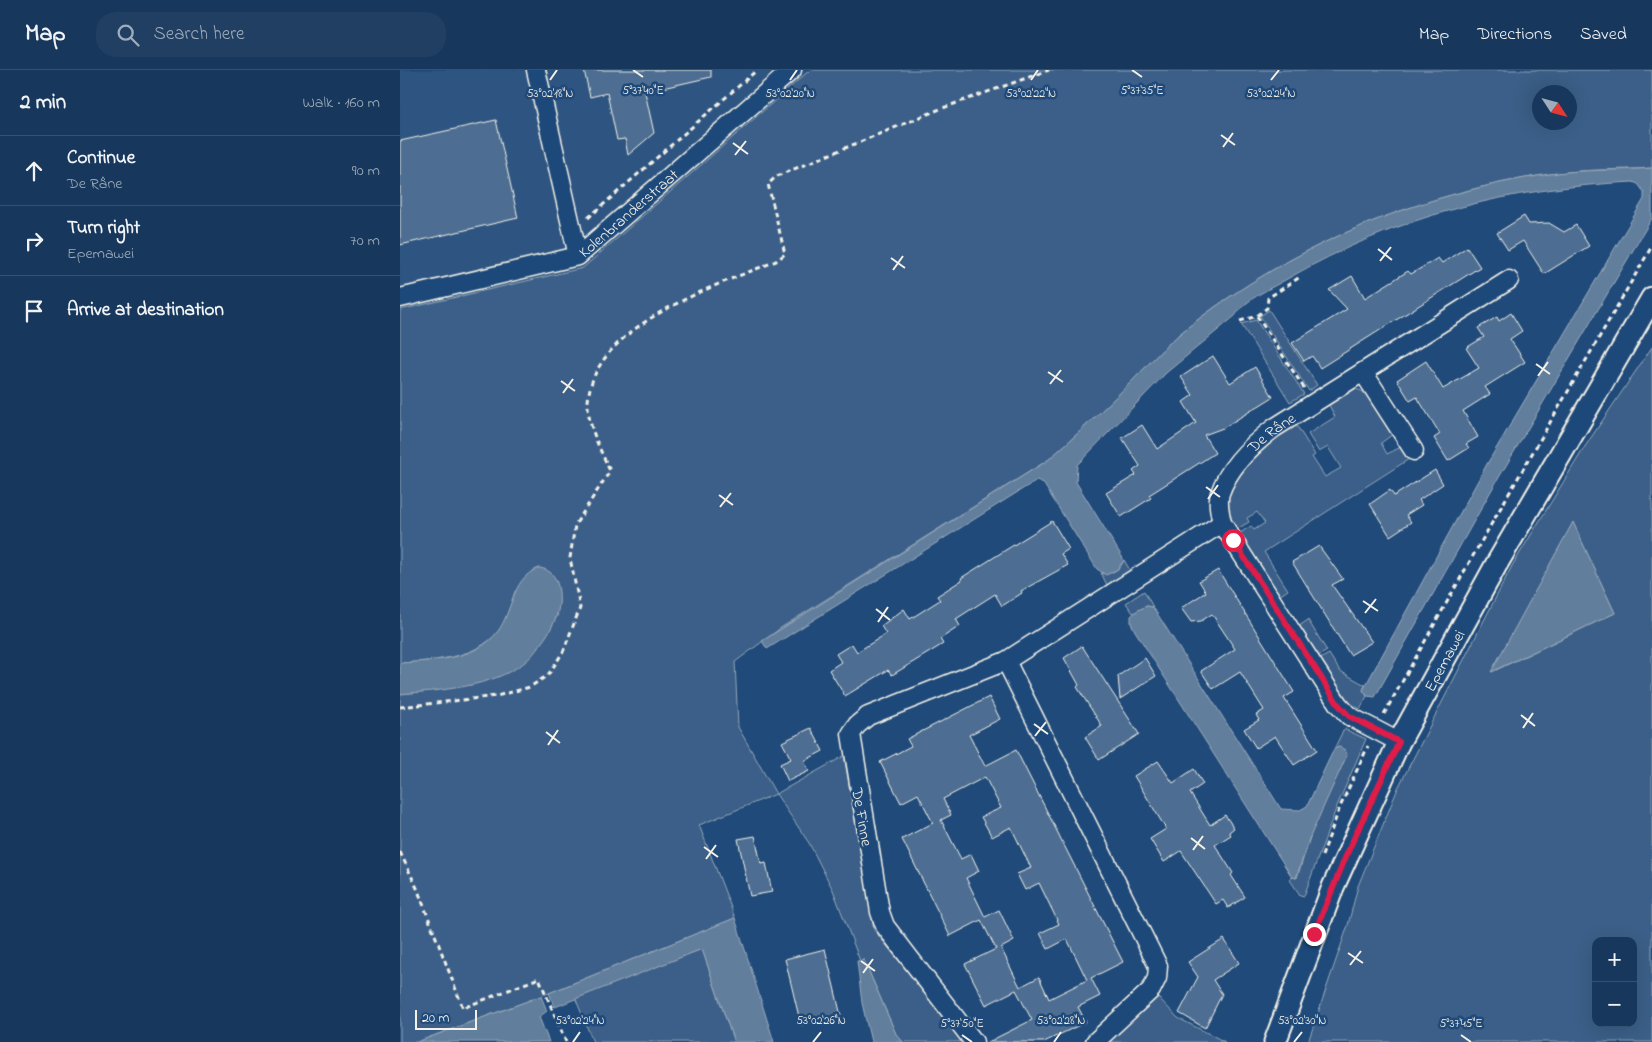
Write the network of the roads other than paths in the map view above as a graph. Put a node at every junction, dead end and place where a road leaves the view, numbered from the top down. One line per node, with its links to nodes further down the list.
1 (536, 70): 3 (street)
2 (792, 70): 3 (street, Kolenbranderstraat)
3 (578, 256): 5 (street, Kolenbranderstraat)
4 (1509, 280): 7 (street, De Râne)
5 (400, 298)
6 (1652, 298): 11 (street, Epemawei)
7 (1363, 372): 8 (street); 9 (street, De Râne)
8 (1414, 451)
9 (1222, 523): 10 (street, De Finne); 11 (street, De Râne)
10 (1006, 661): 12 (street, De Finne); 13 (street)
11 (1399, 742): 14 (street, Epemawei)
12 (974, 1042)
13 (1095, 1042)
14 (1275, 1042)

